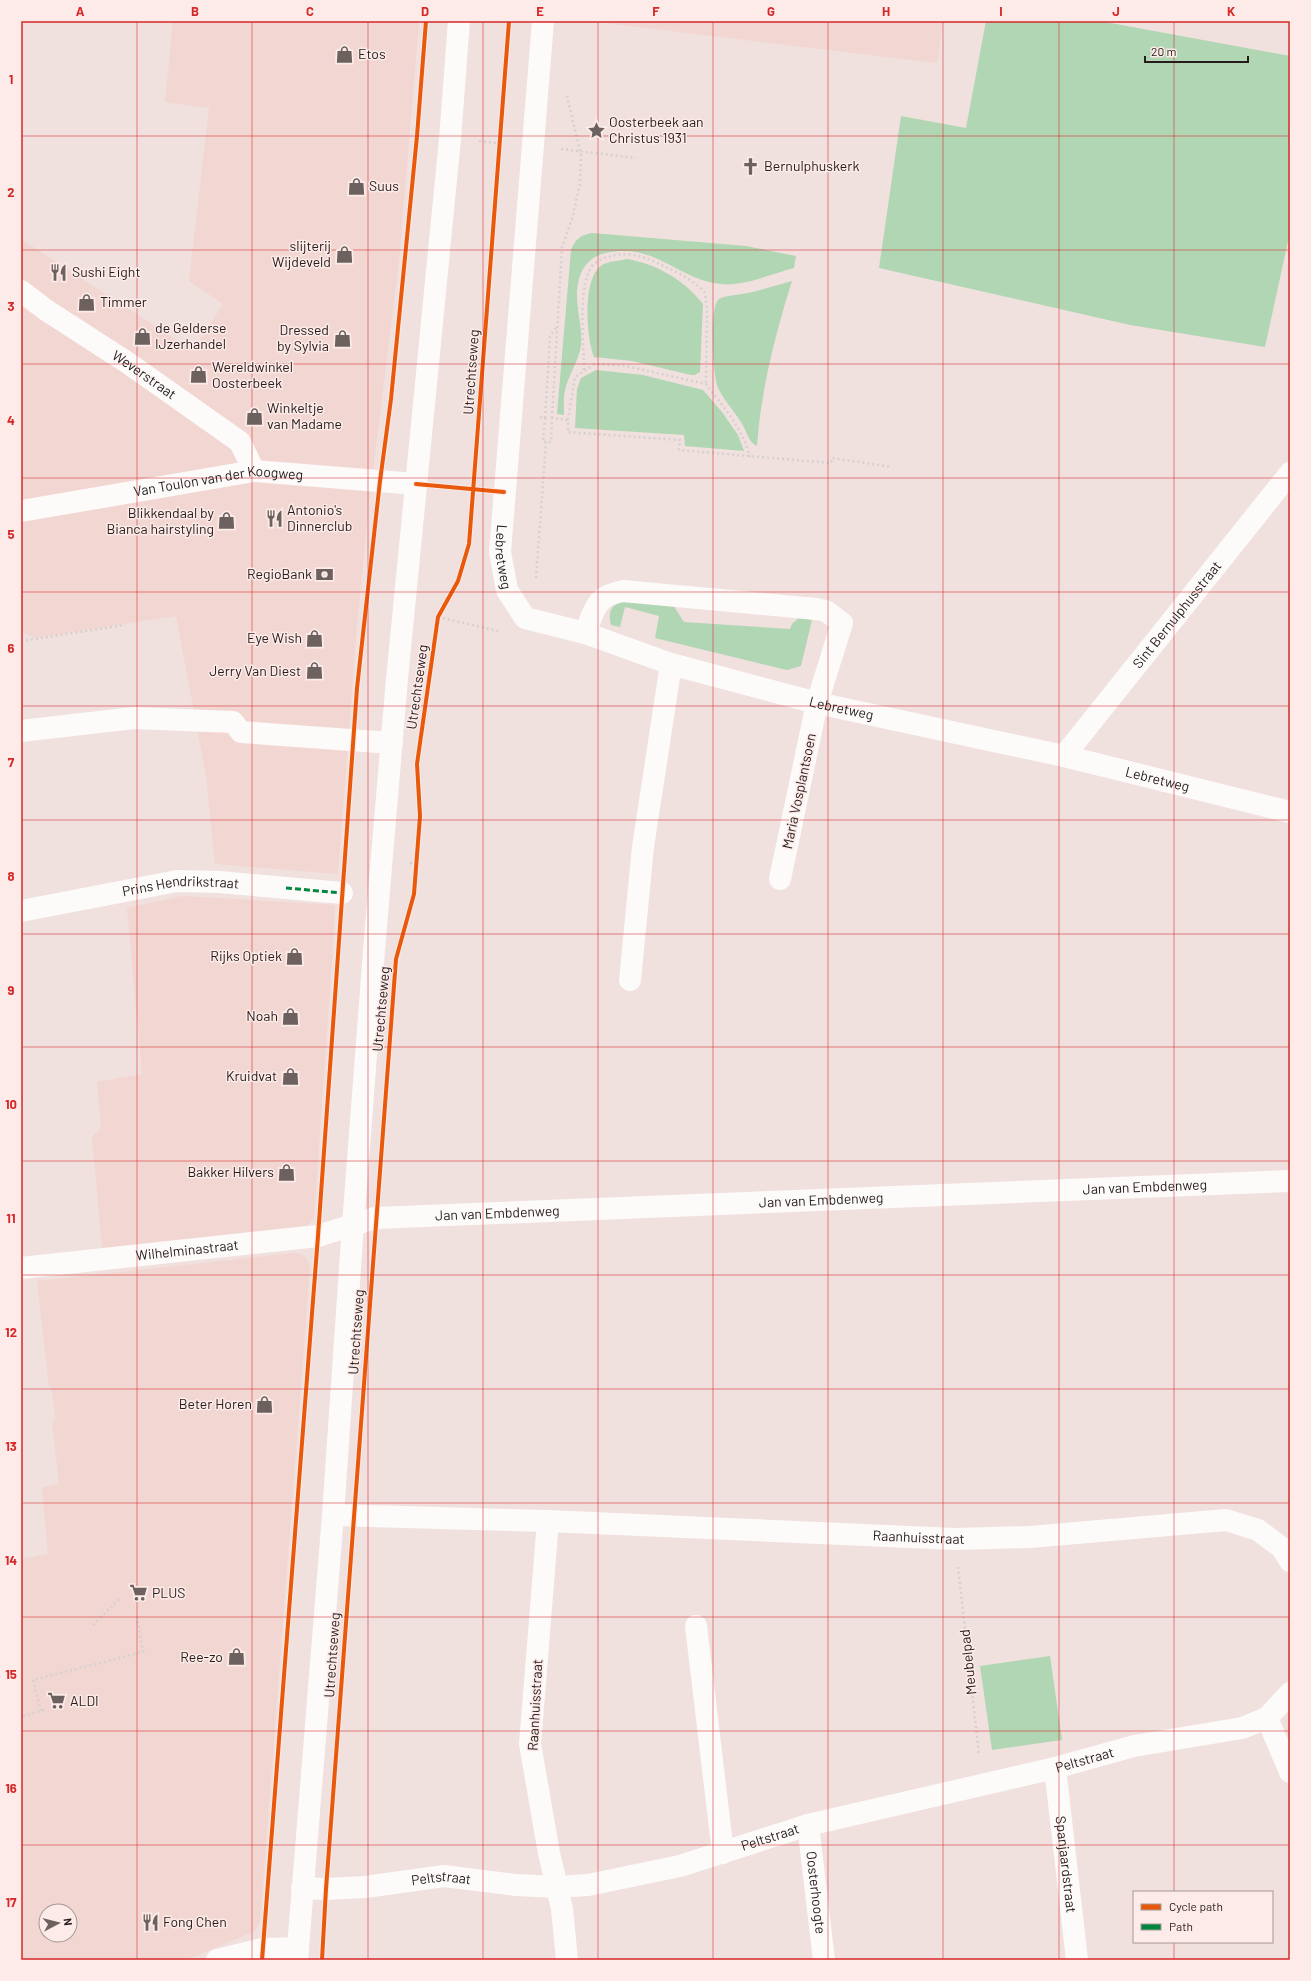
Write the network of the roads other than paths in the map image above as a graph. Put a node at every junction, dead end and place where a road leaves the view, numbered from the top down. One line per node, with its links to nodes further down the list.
1 (459, 21): 6 (street, Utrechtseweg)
2 (543, 21): 8 (street, Lebretweg)
3 (21, 291): 4 (street, Weverstraat)
4 (254, 471): 6 (street, Van Toulon van der Koogweg); 7 (street, Van Toulon van der Koogweg)
5 (1290, 473): 13 (street, Sint Bernulphusstraat)
6 (416, 484): 12 (street, Utrechtseweg)
7 (21, 511)
8 (585, 633): 9 (street, Lebretweg); 10 (street, Maria Vosplantsoen)
9 (671, 664): 10 (street, Lebretweg); 18 (street)
10 (818, 703): 13 (street, Lebretweg); 15 (street, Maria Vosplantsoen)
11 (21, 731): 12 (street)
12 (392, 743): 20 (street, Utrechtseweg)
13 (1064, 756): 14 (street, Lebretweg)
14 (1290, 812)
15 (780, 879)
16 (342, 893): 17 (street, Prins Hendrikstraat)
17 (21, 911)
18 (630, 980)
19 (1290, 1181): 20 (street, Jan van Embdenweg)
20 (353, 1225): 21 (street, Wilhelminastraat); 22 (street, Utrechtseweg)
21 (21, 1268)
22 (333, 1515): 23 (street, Raanhuisstraat); 33 (street, Utrechtseweg)
23 (548, 1521): 24 (street, Raanhuisstraat); 32 (street, Raanhuisstraat)
24 (1286, 1554)
25 (696, 1626): 31 (street)
26 (1290, 1693): 27 (street)
27 (1267, 1718): 28 (street, Peltstraat); 29 (street)
28 (1054, 1768): 30 (street, Peltstraat); 38 (street, Spanjaardstraat)
29 (1290, 1772)
30 (808, 1825): 31 (street, Peltstraat); 37 (street, Oosterhoogte)
31 (723, 1853): 32 (street, Peltstraat)
32 (557, 1887): 33 (street, Peltstraat); 36 (street, Raanhuisstraat)
33 (302, 1888): 34 (street, Utrechtseweg)
34 (297, 1954): 35 (street)
35 (218, 1960)
36 (568, 1960)
37 (824, 1960)
38 (1077, 1960)

